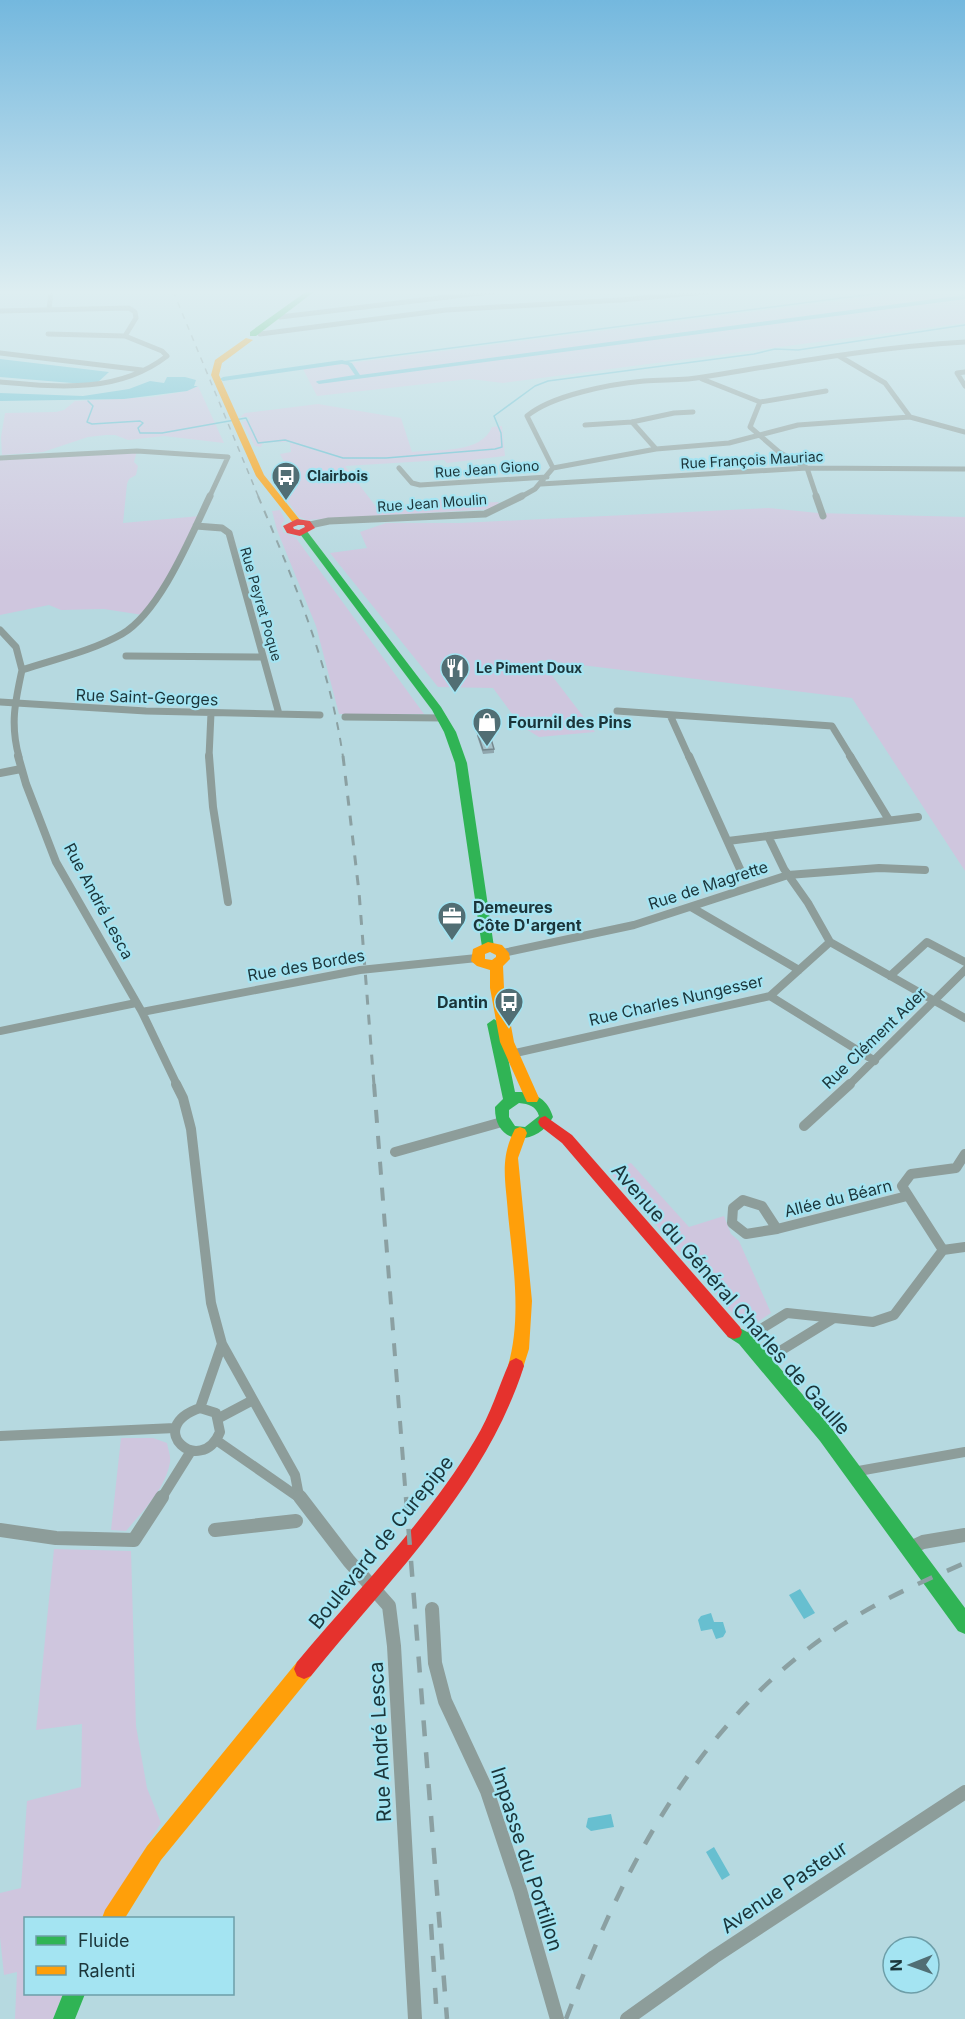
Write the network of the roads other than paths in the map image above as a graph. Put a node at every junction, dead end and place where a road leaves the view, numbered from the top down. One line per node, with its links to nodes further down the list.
1 (42, 385): 2 (street)
2 (101, 385)
3 (220, 385): 25 (main road)
4 (621, 385): 18 (street)
5 (718, 385): 8 (street)
6 (887, 385): 10 (street)
7 (826, 391): 8 (street)
8 (760, 402): 14 (street)
9 (693, 412): 11 (street)
10 (910, 417): 13 (street); 14 (street)
11 (632, 422): 12 (street); 15 (street)
12 (585, 425)
13 (965, 432)
14 (759, 435): 15 (street); 19 (street)
15 (656, 449): 18 (street)
16 (0, 458): 24 (street)
17 (399, 468): 21 (street, Rue Jean Giono)
18 (553, 468): 21 (street, Rue Jean Moulin)
19 (807, 468): 20 (street, Rue François Mauriac); 22 (street, Rue François Mauriac); 23 (street)
20 (965, 470)
21 (547, 477): 22 (street, Rue Jean Moulin)
22 (541, 484): 25 (street, Rue Jean Moulin)
23 (823, 516)
24 (196, 526): 28 (street, Rue Peyret Poque); 29 (street)
25 (303, 526): 38 (main road)
26 (0, 630): 29 (street)
27 (126, 656): 28 (street)
28 (263, 657): 34 (street, Rue Peyret Poque)
29 (22, 670): 31 (street, Rue André Lesca)
30 (0, 702): 31 (street, Rue Saint-Georges)
31 (13, 704): 33 (street, Rue Saint-Georges); 39 (street, Rue André Lesca)
32 (617, 711): 36 (street)
33 (211, 713): 34 (street, Rue Saint-Georges); 48 (street)
34 (279, 714): 35 (street, Rue Saint-Georges)
35 (320, 715)
36 (670, 715): 42 (street); 44 (street)
37 (345, 717): 38 (street)
38 (443, 718): 51 (main road)
39 (21, 769): 40 (street); 58 (street, Rue André Lesca)
40 (0, 773)
41 (918, 817): 42 (street)
42 (889, 820): 43 (street)
43 (768, 836): 44 (street); 47 (street)
44 (728, 841): 45 (street)
45 (740, 869)
46 (925, 870): 47 (street, Rue de Magrette)
47 (788, 875): 49 (street, Rue de Magrette); 50 (street)
48 (228, 902)
49 (691, 907): 51 (street, Rue de Magrette); 53 (street)
50 (830, 942): 53 (street, Rue Charles Nungesser); 55 (street)
51 (491, 960): 58 (street, Rue des Bordes); 61 (main road); 64 (main road)
52 (965, 962): 55 (street)
53 (799, 970): 56 (street, Rue Charles Nungesser)
54 (965, 970): 57 (street, Rue Clément Ader)
55 (890, 976): 57 (street)
56 (770, 996): 61 (street, Rue Charles Nungesser); 62 (street)
57 (935, 1001): 59 (street); 62 (street, Rue Clément Ader)
58 (139, 1007): 60 (street, Rue des Bordes); 77 (street, Rue André Lesca)
59 (965, 1018)
60 (0, 1031)
61 (511, 1054): 63 (main road)
62 (875, 1061): 67 (street, Rue Clément Ader)
63 (532, 1098): 64 (main road); 66 (main road)
64 (510, 1100): 65 (main road)
65 (502, 1122): 68 (main road); 69 (street)
66 (545, 1122): 68 (main road); 76 (main road, Avenue du Général Charles de Gaulle)
67 (804, 1126)
68 (520, 1133): 97 (main road, Boulevard de Curepipe)
69 (395, 1152)
70 (965, 1154): 71 (street)
71 (907, 1196): 72 (street, Allée du Béarn); 74 (street)
72 (777, 1229)
73 (965, 1247): 74 (street)
74 (943, 1250): 75 (street)
75 (834, 1318): 76 (street); 78 (street)
76 (745, 1339): 78 (main road, Avenue du Général Charles de Gaulle)
77 (222, 1344): 79 (street, Rue André Lesca); 80 (street)
78 (764, 1361): 87 (main road, Avenue du Général Charles de Gaulle)
79 (253, 1400): 81 (street); 88 (street, Rue André Lesca)
80 (200, 1408): 81 (street); 82 (street)
81 (219, 1418): 84 (street)
82 (175, 1428): 83 (street); 85 (street)
83 (0, 1436)
84 (216, 1440): 85 (street); 88 (street, Rue André Lesca)
85 (191, 1451): 90 (street)
86 (965, 1452): 87 (street)
87 (853, 1472): 93 (main road, Avenue du Général Charles de Gaulle)
88 (299, 1496): 100 (street, Rue André Lesca)
89 (296, 1521): 91 (street)
90 (0, 1530)
91 (215, 1530)
92 (965, 1535): 93 (street)
93 (910, 1548): 95 (main road, Avenue du Général Charles de Gaulle)
94 (432, 1609): 101 (street, Impasse du Portillon)
95 (965, 1624)
96 (965, 1792): 102 (street, Avenue Pasteur)
97 (115, 1917)
98 (74, 1995): 99 (main road)
99 (64, 2019)
100 (415, 2019)
101 (557, 2019)
102 (627, 2019)

